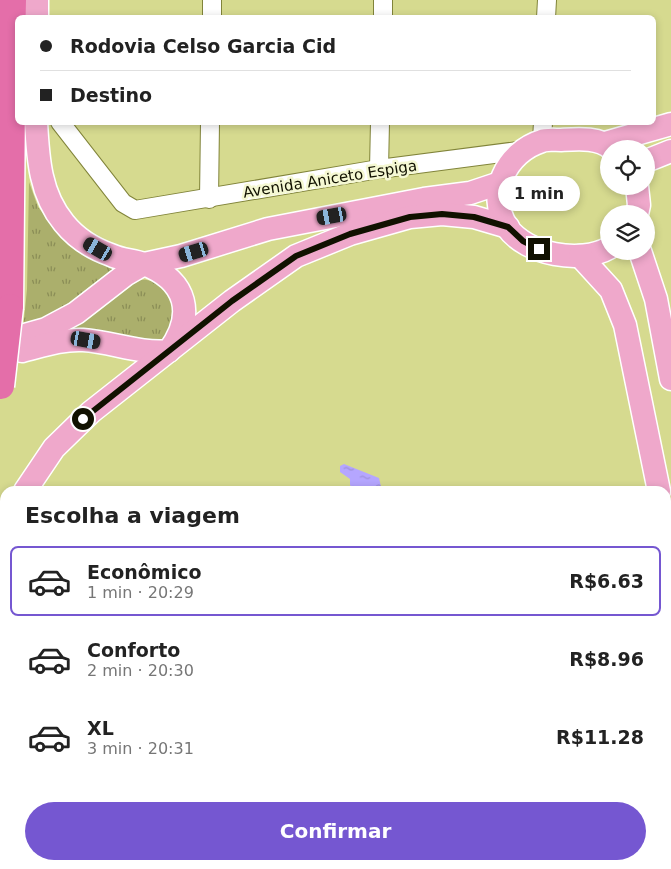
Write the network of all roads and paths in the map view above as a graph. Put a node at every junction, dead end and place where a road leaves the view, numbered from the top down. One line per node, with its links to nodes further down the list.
1 (13, 0): 32 (highway, bridge)
2 (37, 0): 6 (main road)
3 (212, 0): 7 (street)
4 (383, 0): 8 (street)
5 (547, 0): 9 (street)
6 (37, 15)
7 (212, 15)
8 (382, 15)
9 (546, 15)
10 (671, 124): 16 (main road)
11 (36, 125): 27 (main road)
12 (62, 125): 22 (street, Avenida Aniceto Espiga)
13 (210, 125): 22 (street)
14 (380, 125): 20 (street)
15 (537, 138): 17 (main road); 20 (street, Avenida Aniceto Espiga); 21 (main road)
16 (625, 140)
17 (600, 144)
18 (671, 151): 19 (main road)
19 (655, 157)
20 (379, 169): 22 (street, Avenida Aniceto Espiga)
21 (500, 183): 23 (main road); 27 (main road)
22 (209, 199)
23 (508, 227): 25 (main road); 29 (main road)
24 (600, 252): 25 (main road)
25 (580, 256): 34 (main road)
26 (643, 260): 31 (main road)
27 (144, 264): 28 (main road); 29 (main road)
28 (0, 342)
29 (169, 351): 30 (main road); 33 (main road)
30 (0, 357)
31 (671, 379)
32 (1, 390)
33 (28, 486)
34 (658, 486)

